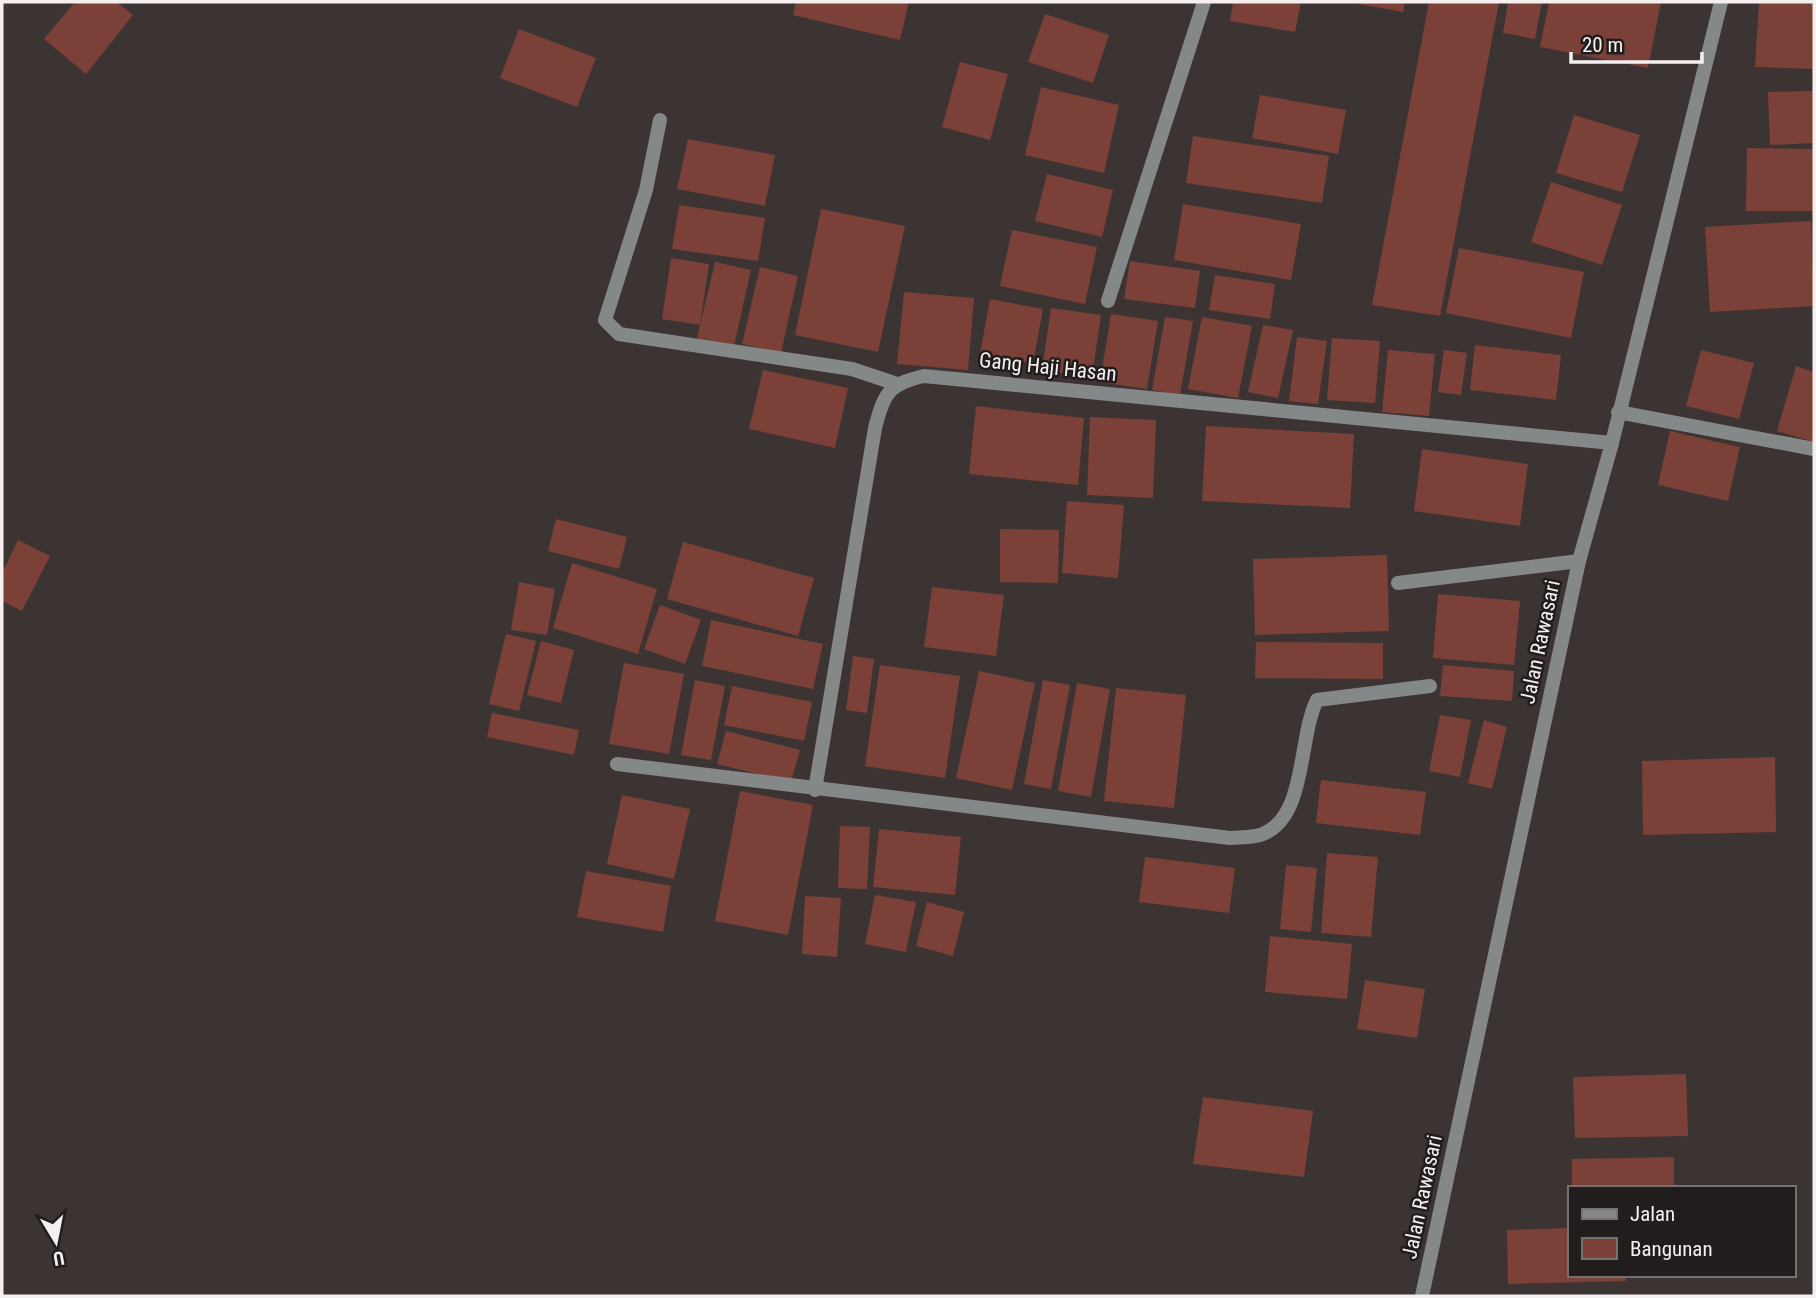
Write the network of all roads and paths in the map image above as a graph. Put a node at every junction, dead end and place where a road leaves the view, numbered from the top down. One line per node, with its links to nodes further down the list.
1 (1203, 2): 4 (street)
2 (1721, 2): 6 (street, Jalan Rawasari)
3 (660, 120): 5 (street)
4 (1108, 301)
5 (897, 384): 7 (street, Gang Haji Hasan); 13 (street)
6 (1618, 412): 7 (street, Jalan Rawasari); 8 (street)
7 (1612, 443): 9 (street, Jalan Rawasari)
8 (1814, 449)
9 (1579, 562): 10 (street); 14 (street, Jalan Rawasari)
10 (1398, 583)
11 (1430, 685): 13 (street)
12 (617, 764): 13 (street)
13 (815, 790)
14 (1422, 1296)

